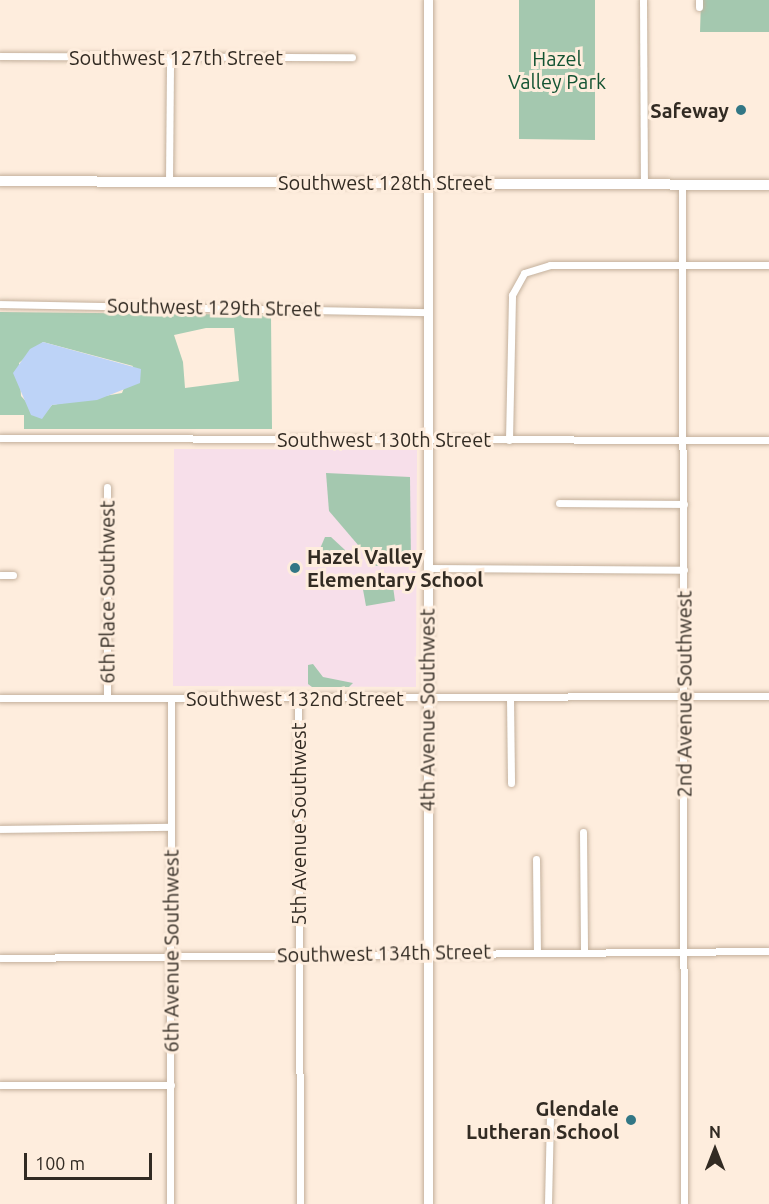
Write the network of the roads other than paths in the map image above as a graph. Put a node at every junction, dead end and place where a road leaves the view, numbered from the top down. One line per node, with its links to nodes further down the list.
1 (428, 0): 8 (street, 4th Avenue Southwest)
2 (643, 0): 9 (street)
3 (0, 56): 5 (street, Southwest 127th Street)
4 (352, 57): 5 (street, Southwest 127th Street)
5 (170, 58): 7 (street)
6 (0, 181): 7 (main road, Southwest 128th Street)
7 (169, 181): 8 (main road, Southwest 128th Street)
8 (426, 182): 9 (main road, Southwest 128th Street); 15 (street, 4th Avenue Southwest)
9 (644, 183): 10 (main road, Southwest 128th Street)
10 (682, 184): 11 (main road, Southwest 128th Street); 12 (street, 2nd Avenue Southwest)
11 (769, 184)
12 (680, 265): 13 (street); 18 (street); 19 (street, 2nd Avenue Southwest)
13 (769, 265)
14 (0, 304): 15 (street, Southwest 129th Street)
15 (427, 312): 17 (street, 4th Avenue Southwest)
16 (0, 438): 17 (street, Southwest 130th Street)
17 (427, 440): 18 (street, Southwest 130th Street); 24 (street, 4th Avenue Southwest)
18 (509, 440): 19 (street, Southwest 130th Street)
19 (682, 440): 20 (street, Southwest 130th Street); 23 (street, 2nd Avenue Southwest)
20 (769, 440)
21 (107, 488): 30 (street, 6th Place Southwest)
22 (559, 503): 23 (street)
23 (684, 504): 25 (street, 2nd Avenue Southwest)
24 (428, 568): 25 (street); 32 (street, 4th Avenue Southwest)
25 (684, 570): 28 (street, 2nd Avenue Southwest)
26 (0, 575): 27 (street)
27 (14, 575)
28 (683, 696): 29 (street, Southwest 132nd Street); 35 (street, Southwest 132nd Street); 42 (street, 2nd Avenue Southwest)
29 (769, 696)
30 (107, 697): 33 (street, Southwest 132nd Street); 34 (street, Southwest 132nd Street)
31 (298, 697): 32 (street, Southwest 132nd Street); 34 (street, Southwest 132nd Street); 46 (street, 5th Avenue Southwest)
32 (427, 697): 35 (street, Southwest 132nd Street); 45 (street, 4th Avenue Southwest)
33 (0, 698)
34 (171, 698): 37 (street, 6th Avenue Southwest)
35 (510, 698): 36 (street)
36 (511, 783)
37 (171, 827): 38 (street); 47 (street, 6th Avenue Southwest)
38 (0, 829)
39 (583, 832): 41 (street)
40 (536, 859): 44 (street)
41 (584, 951): 42 (street, Southwest 134th Street); 44 (street, Southwest 134th Street)
42 (685, 951): 43 (street, Southwest 134th Street); 56 (street, 2nd Avenue Southwest)
43 (769, 951)
44 (537, 952): 45 (street, Southwest 134th Street)
45 (427, 953): 46 (street, Southwest 134th Street); 54 (street, 4th Avenue Southwest)
46 (298, 954): 47 (street, Southwest 134th Street); 53 (street, 5th Avenue Southwest)
47 (171, 956): 48 (street, Southwest 134th Street); 49 (street, 6th Avenue Southwest)
48 (0, 958)
49 (171, 1084): 50 (street); 52 (street, 6th Avenue Southwest)
50 (0, 1085)
51 (550, 1117): 55 (street)
52 (170, 1204)
53 (300, 1204)
54 (428, 1204)
55 (548, 1204)
56 (684, 1204)

